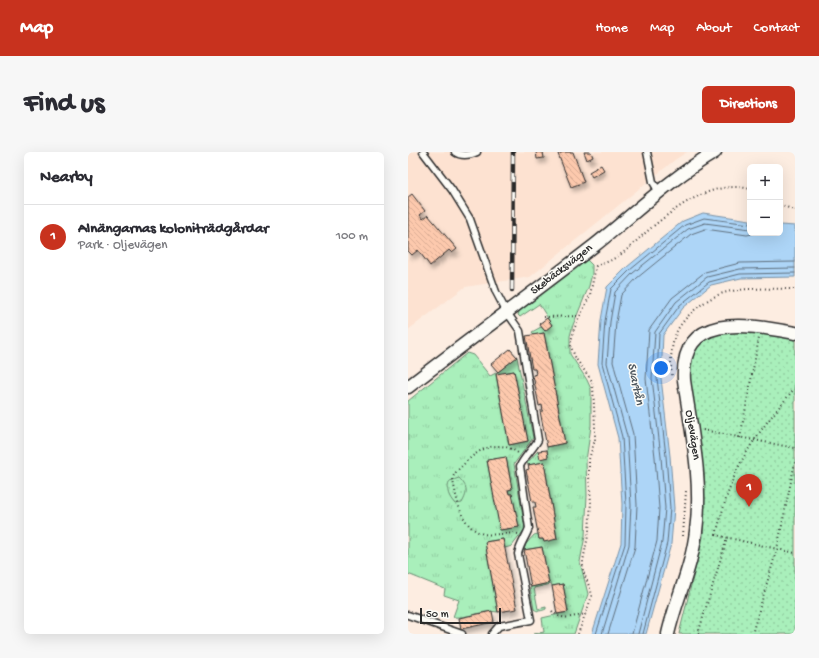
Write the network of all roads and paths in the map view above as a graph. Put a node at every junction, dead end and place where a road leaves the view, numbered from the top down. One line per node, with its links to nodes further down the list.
1 (423, 152): 11 (lane)
2 (455, 152): 3 (lane)
3 (477, 152)
4 (647, 152): 7 (lane)
5 (715, 152): 7 (street, Skebäcksvägen)
6 (747, 188): 12 (path)
7 (660, 192): 11 (street, Skebäcksvägen)
8 (783, 206): 9 (path)
9 (795, 210)
10 (795, 289): 16 (path)
11 (506, 311): 17 (street, Skebäcksvägen); 23 (lane)
12 (580, 316): 13 (path); 32 (path)
13 (544, 317)
14 (795, 333): 19 (street, Oljevägen)
15 (753, 336): 20 (path)
16 (672, 377)
17 (408, 387)
18 (795, 388): 21 (path)
19 (692, 428): 20 (path); 37 (street, Oljevägen)
20 (740, 438): 21 (path)
21 (754, 440): 22 (path); 27 (path)
22 (795, 448)
23 (524, 457): 26 (lane); 26 (path)
24 (795, 462): 29 (path)
25 (686, 486): 28 (path)
26 (527, 535): 35 (lane)
27 (727, 538): 29 (path); 38 (path)
28 (682, 540)
29 (777, 549): 30 (path); 39 (path)
30 (795, 552)
31 (552, 611): 32 (path)
32 (586, 614): 36 (path)
33 (408, 615): 34 (lane)
34 (462, 634)
35 (492, 634)
36 (578, 634)
37 (668, 634)
38 (698, 634)
39 (752, 634)

